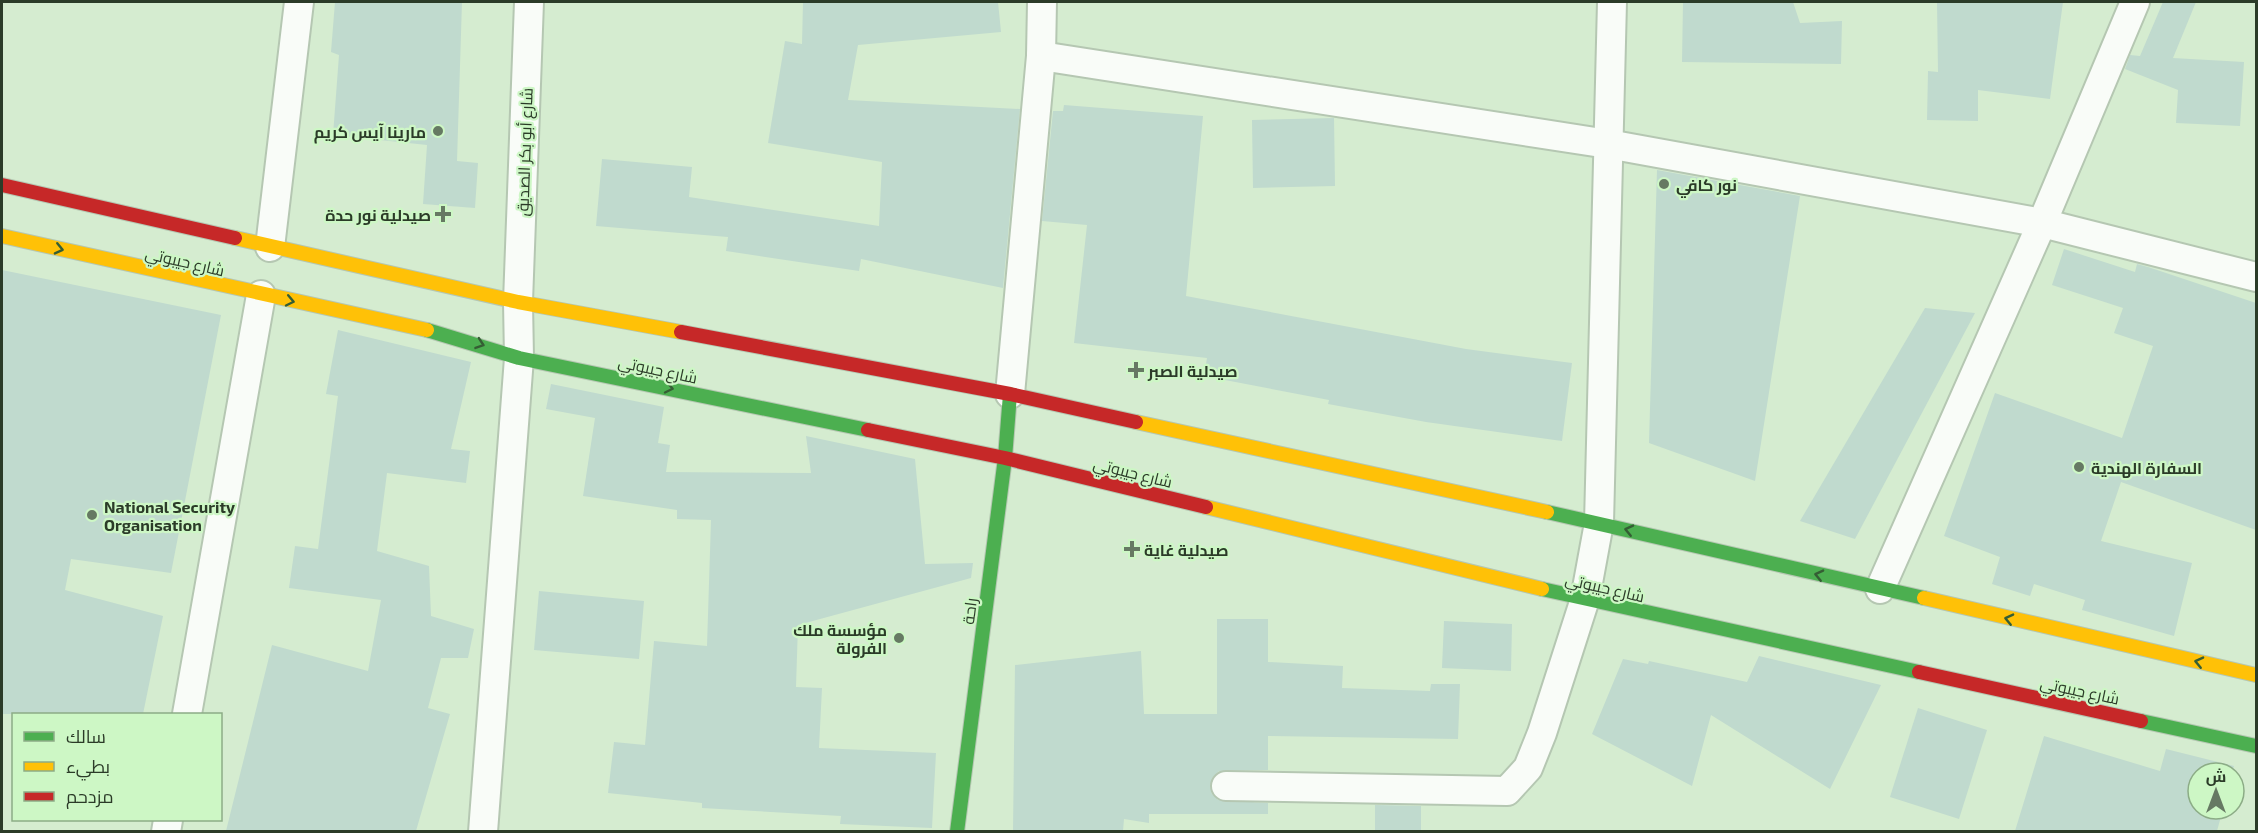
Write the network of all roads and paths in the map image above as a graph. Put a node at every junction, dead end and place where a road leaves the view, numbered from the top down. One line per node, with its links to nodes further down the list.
1 (299, 2): 11 (street)
2 (530, 2): 14 (street, شارع أبو بكر الصديق)
3 (1042, 2): 6 (street)
4 (1612, 2): 7 (street)
5 (2135, 2): 9 (street)
6 (1041, 56): 7 (street); 16 (street)
7 (1608, 144): 9 (street); 18 (street)
8 (2, 186): 11 (street, شارع جيبوتي)
9 (2042, 223): 12 (street); 19 (street)
10 (2, 236): 13 (street, شارع جيبوتي, one-way to 13)
11 (270, 247): 14 (street, شارع جيبوتي)
12 (2256, 277)
13 (261, 295): 15 (street, شارع جيبوتي, one-way to 15); 22 (street)
14 (518, 302): 15 (street, شارع أبو بكر الصديق); 16 (street, شارع جيبوتي)
15 (519, 358): 17 (street, شارع جيبوتي, one-way to 17); 25 (street, شارع أبو بكر الصديق)
16 (1010, 394): 17 (street, راحة); 18 (street, شارع جيبوتي)
17 (1005, 458): 20 (street, شارع جيبوتي); 26 (street, راحة)
18 (1599, 523): 19 (street, شارع جيبوتي, one-way to 18); 20 (street)
19 (1880, 590): 21 (street, شارع جيبوتي, one-way to 19)
20 (1585, 599): 23 (street, شارع جيبوتي); 24 (street)
21 (2256, 675)
22 (187, 713)
23 (2256, 746)
24 (1226, 786)
25 (483, 831)
26 (957, 831)

